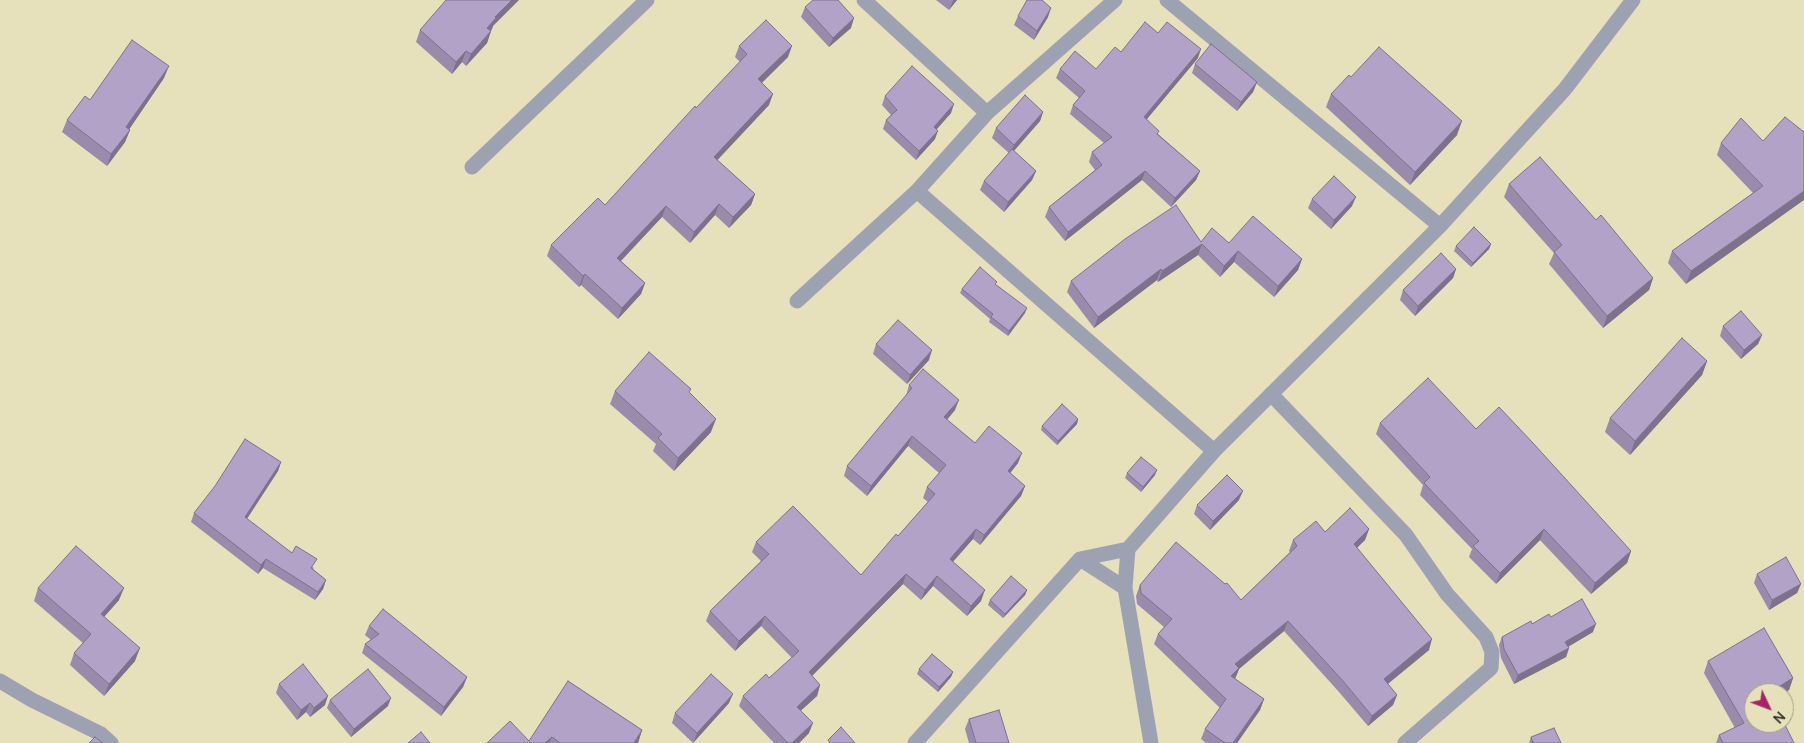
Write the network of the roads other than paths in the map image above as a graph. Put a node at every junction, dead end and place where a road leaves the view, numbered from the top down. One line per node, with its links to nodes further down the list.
1 (647, 0): 7 (street)
2 (864, 0): 6 (street)
3 (1115, 0): 6 (street)
4 (1166, 0): 9 (street)
5 (1633, 0): 9 (street)
6 (987, 112): 8 (street)
7 (472, 167)
8 (918, 191): 10 (street); 12 (street)
9 (1440, 226): 11 (street)
10 (797, 301)
11 (1271, 394): 12 (street); 20 (street)
12 (1214, 450): 13 (street)
13 (1128, 549): 14 (street); 15 (street)
14 (1080, 559): 15 (street); 18 (street)
15 (1125, 588): 19 (street)
16 (0, 680): 17 (street)
17 (111, 743)
18 (915, 743)
19 (1151, 743)
20 (1405, 743)

